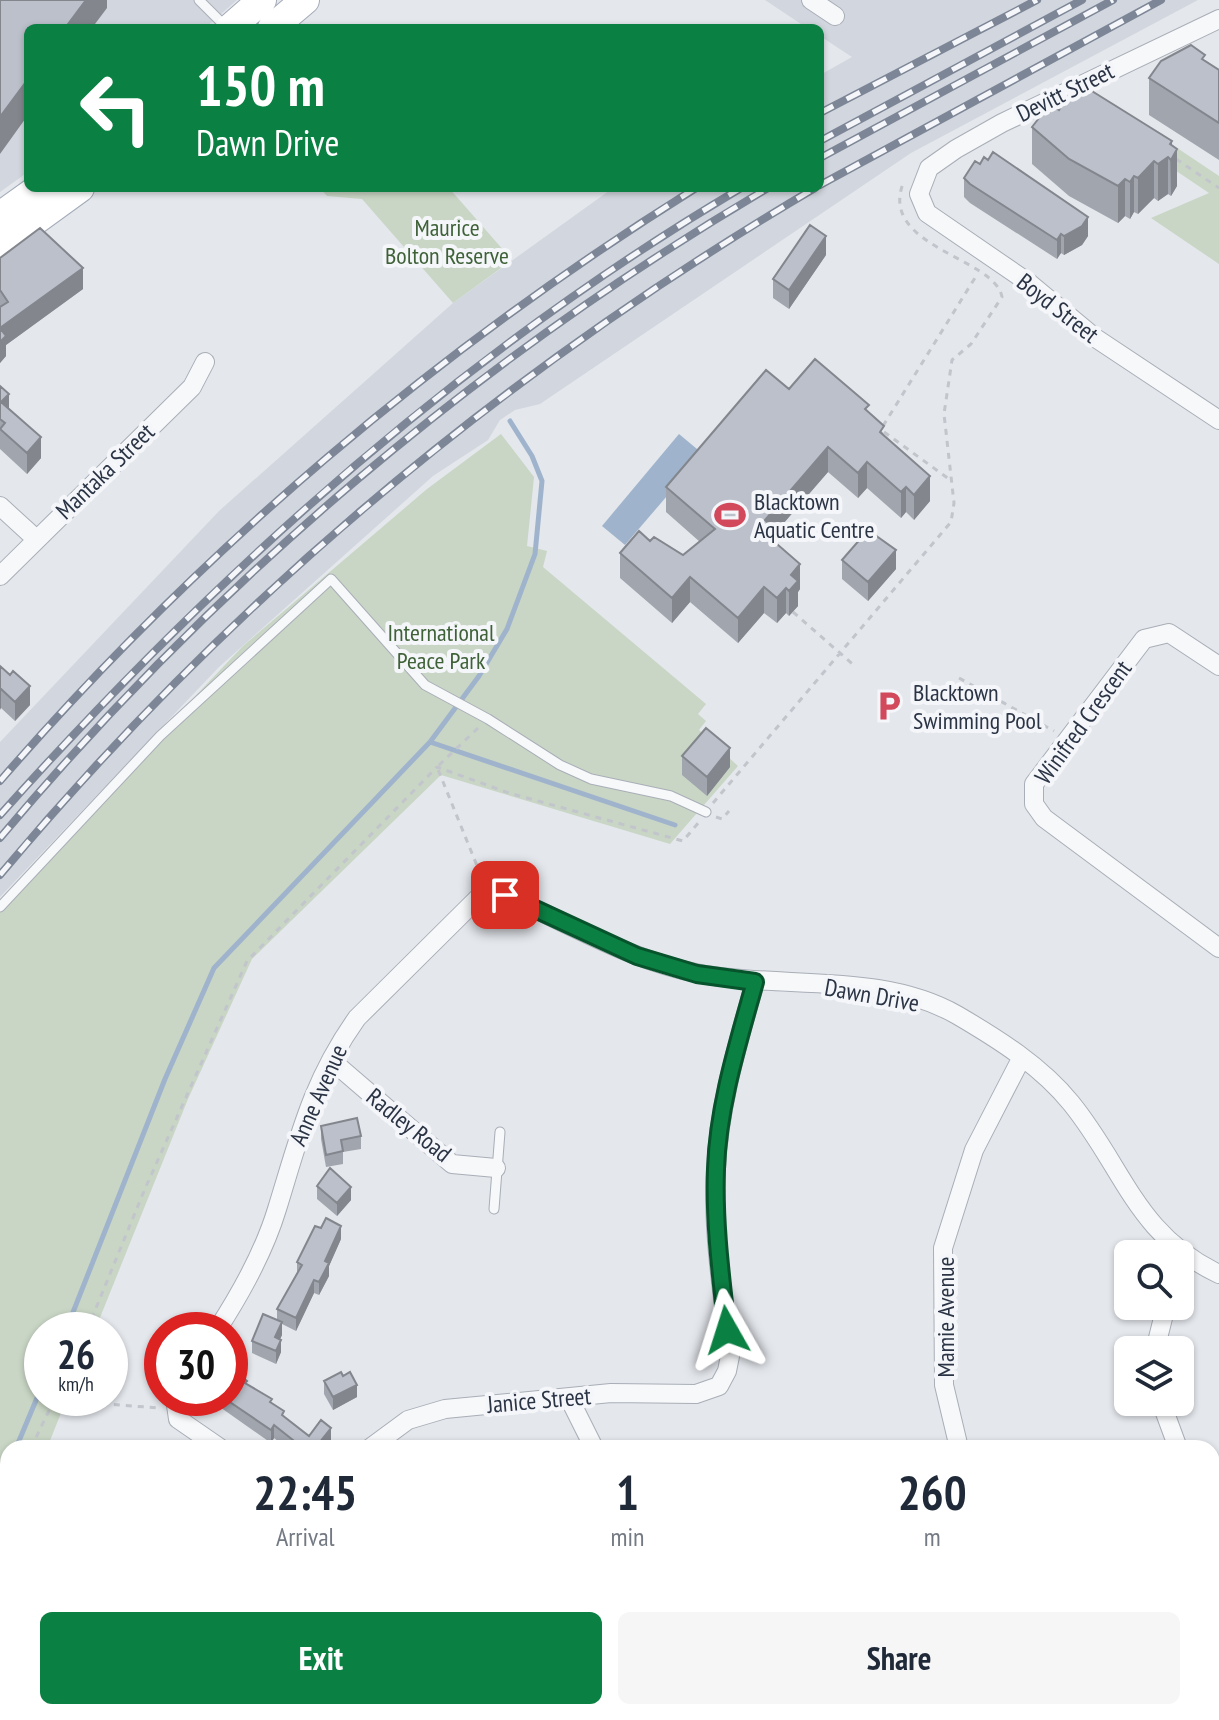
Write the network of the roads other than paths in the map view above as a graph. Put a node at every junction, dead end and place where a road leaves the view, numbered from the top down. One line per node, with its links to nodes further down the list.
1 (199, 0): 7 (lane)
2 (262, 0): 8 (main road)
3 (305, 0): 9 (main road)
4 (811, 0): 5 (street)
5 (835, 16)
6 (1219, 19): 10 (street, Devitt Street)
7 (224, 24)
8 (233, 24)
9 (277, 24)
10 (922, 181): 16 (street, Boyd Street)
11 (33, 192): 13 (main road)
12 (74, 192): 14 (main road)
13 (0, 216)
14 (0, 246)
15 (205, 362): 18 (street, Mantaka Street)
16 (1219, 420)
17 (0, 506): 18 (street)
18 (35, 538): 19 (street, Mantaka Street)
19 (0, 576)
20 (1219, 666): 24 (street, Winifred Crescent)
21 (706, 812): 23 (lane)
22 (483, 895): 25 (street, Dawn Drive); 27 (street, Anne Avenue)
23 (0, 907)
24 (1219, 948)
25 (755, 982): 26 (street, Dawn Drive); 35 (street, Janice Street)
26 (1022, 1057): 31 (street, Dawn Drive); 41 (street, Mamie Avenue)
27 (331, 1060): 29 (street, Radley Road); 34 (street, Anne Avenue)
28 (500, 1132): 29 (lane)
29 (496, 1168): 30 (lane)
30 (494, 1209)
31 (1170, 1240)
32 (1194, 1260): 33 (street, Dawn Drive)
33 (1219, 1274)
34 (227, 1312)
35 (569, 1398): 39 (street, Janice Street); 40 (street)
36 (181, 1416): 38 (street)
37 (1166, 1416): 42 (street)
38 (208, 1440)
39 (381, 1440)
40 (590, 1440)
41 (957, 1440)
42 (1175, 1440)

